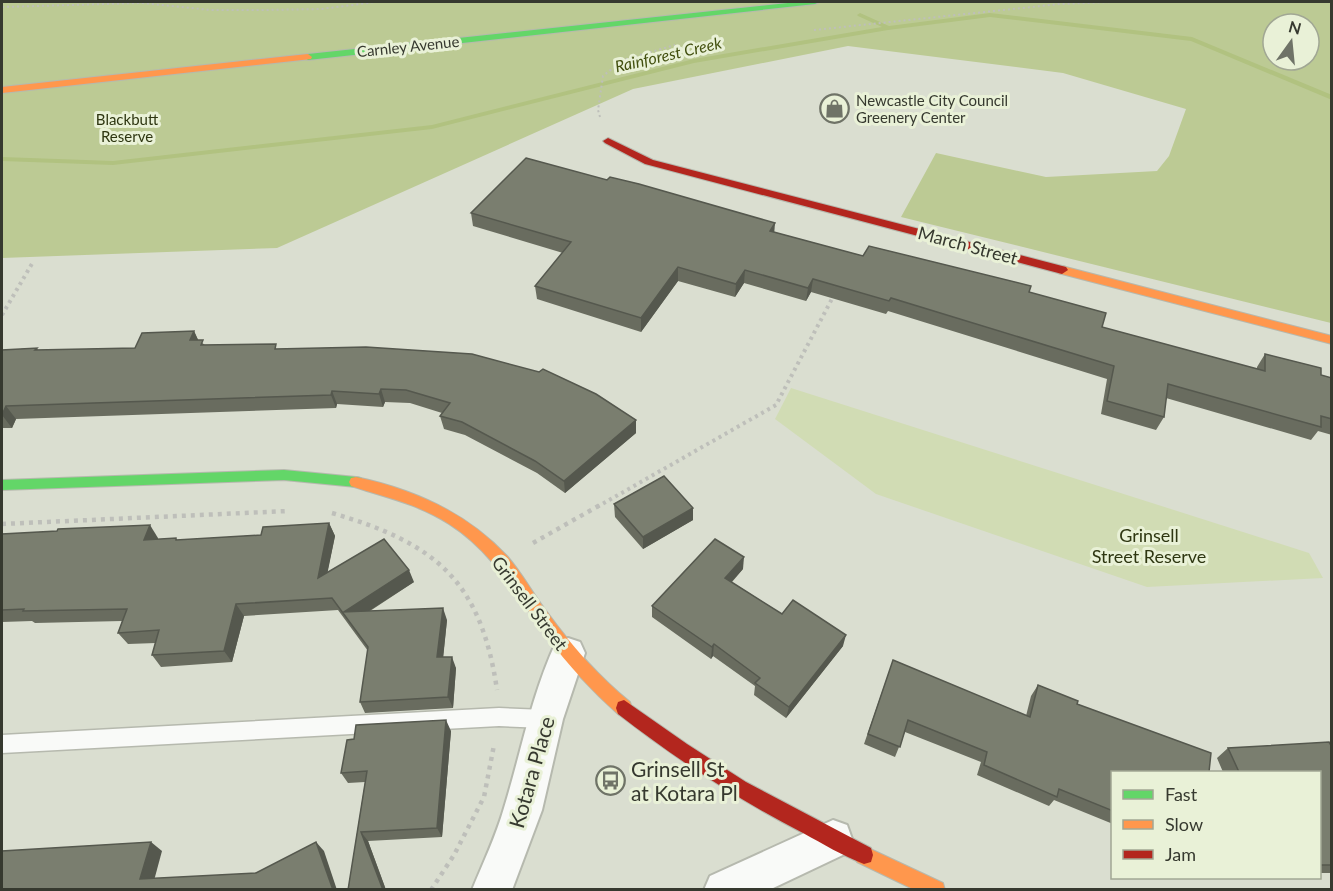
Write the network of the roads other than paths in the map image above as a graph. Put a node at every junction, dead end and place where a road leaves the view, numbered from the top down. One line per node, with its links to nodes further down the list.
1 (815, 2): 2 (street, Carnley Avenue)
2 (2, 90)
3 (608, 141): 4 (street, March Street)
4 (1332, 340)
5 (2, 486): 6 (street, Grinsell Street)
6 (568, 653): 7 (street, Kotara Place); 9 (street, Grinsell Street)
7 (545, 719): 8 (lane); 10 (street, Kotara Place)
8 (2, 744)
9 (833, 839): 11 (street); 12 (street, Grinsell Street)
10 (492, 890)
11 (724, 890)
12 (936, 890)

